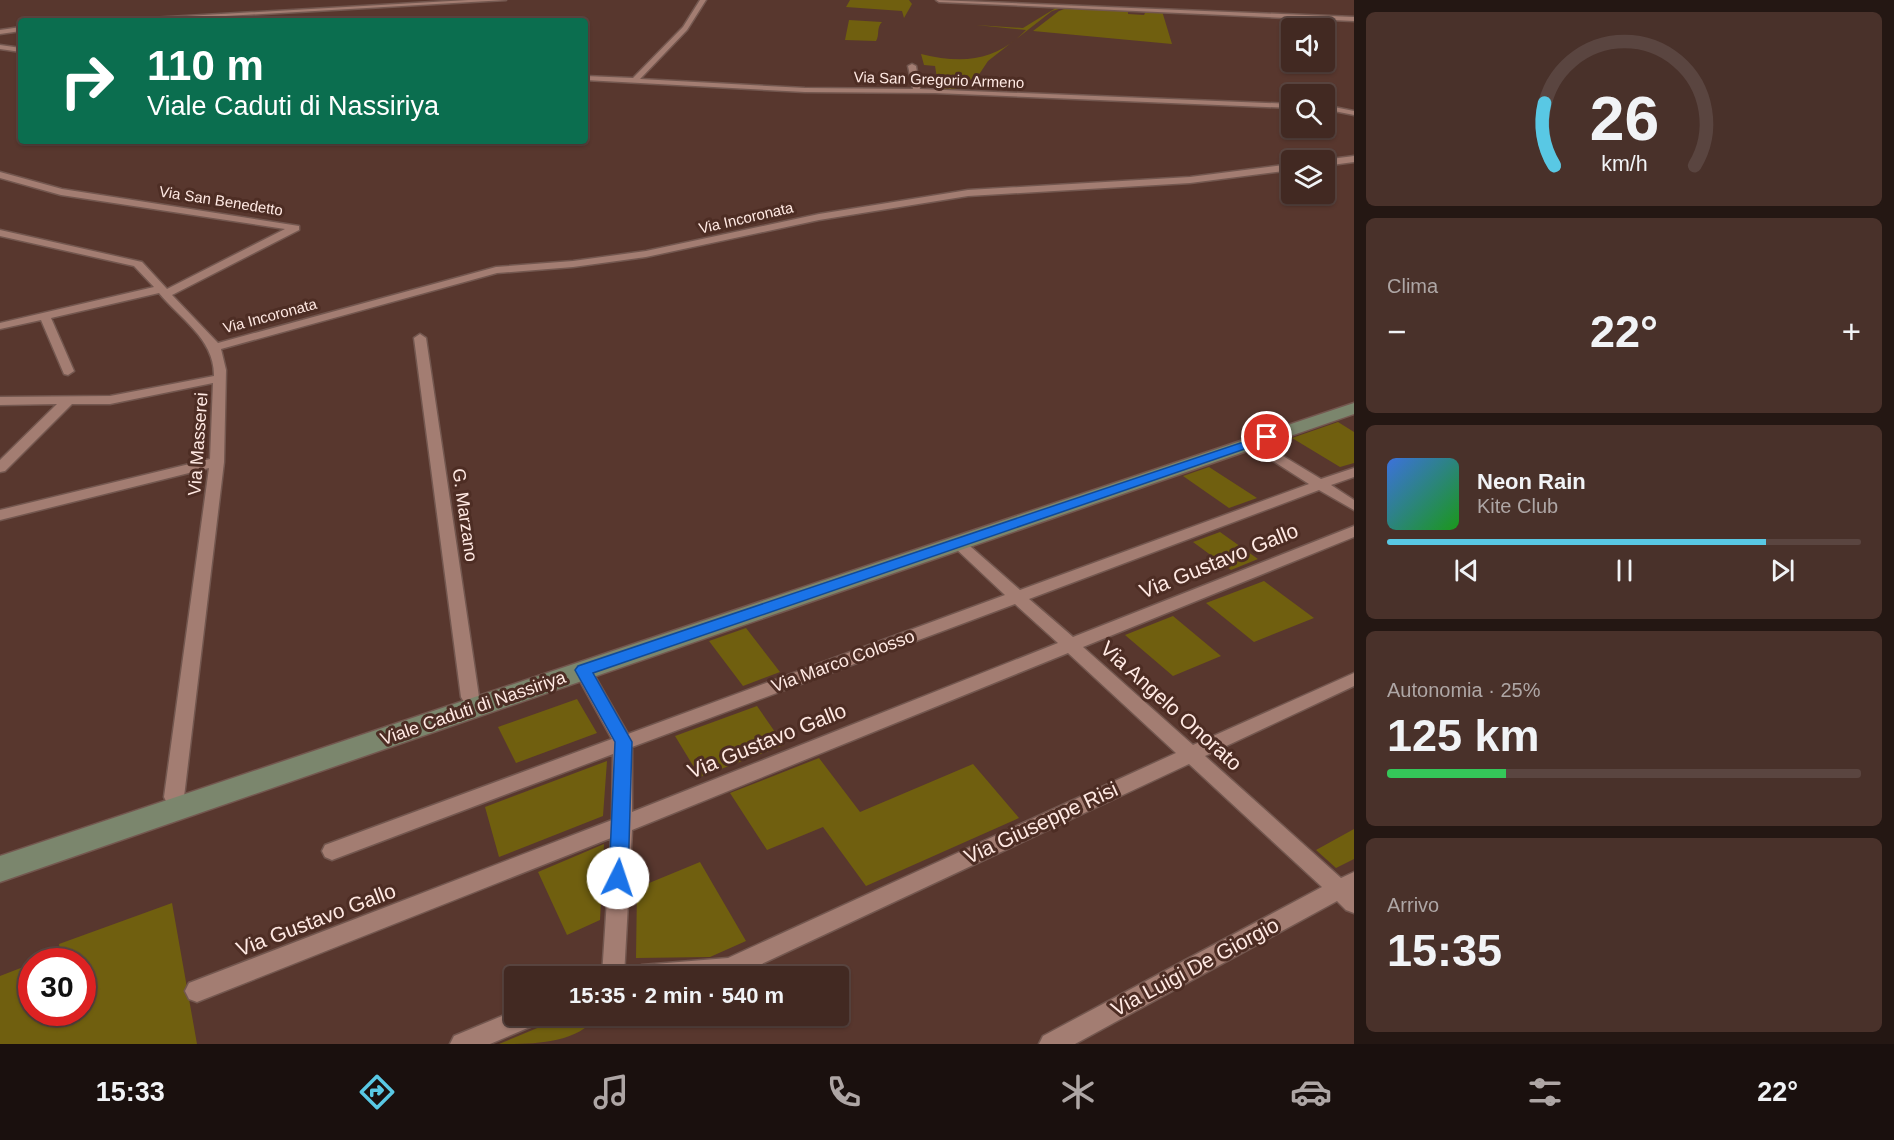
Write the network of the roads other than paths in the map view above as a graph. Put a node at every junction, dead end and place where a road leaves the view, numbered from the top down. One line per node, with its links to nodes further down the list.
1 (503, 0): 4 (street)
2 (703, 0): 14 (street)
3 (939, 0): 7 (street)
4 (288, 10): 5 (street); 6 (street)
5 (153, 18)
6 (288, 18)
7 (1354, 20)
8 (18, 29): 9 (street)
9 (0, 32)
10 (0, 47): 11 (street)
11 (18, 50)
12 (912, 66): 15 (street)
13 (588, 78): 14 (street, Via San Gregorio Armeno)
14 (636, 79): 15 (street, Via San Gregorio Armeno)
15 (917, 91): 16 (street, Via San Gregorio Armeno)
16 (1281, 106)
17 (1335, 109): 18 (street)
18 (1354, 112)
19 (1354, 159): 20 (street)
20 (1335, 162)
21 (1281, 168): 28 (street, Via Incoronata)
22 (0, 176): 24 (street, Via San Benedetto)
23 (0, 233): 24 (street)
24 (163, 292): 25 (street); 28 (street)
25 (45, 316): 26 (street); 29 (street)
26 (0, 326)
27 (420, 338): 48 (street, G. Marzano)
28 (215, 347): 30 (street, Via Masserei)
29 (68, 371)
30 (220, 378): 33 (street); 36 (street, Via Masserei)
31 (1354, 399): 48 (main road, Viale Caduti di Nassiriya)
32 (0, 400): 33 (street)
33 (69, 400): 37 (street)
34 (1354, 408): 35 (main road, Viale Caduti di Nassiriya)
35 (1253, 442): 39 (street); 43 (main road, Viale Caduti di Nassiriya)
36 (217, 462): 41 (street); 51 (street, Via Masserei)
37 (0, 468)
38 (1354, 472): 39 (street, Via Marco Colosso)
39 (1321, 484): 40 (street); 44 (street, Via Marco Colosso)
40 (1354, 506)
41 (0, 515)
42 (1354, 531): 45 (street, Via Gustavo Gallo)
43 (958, 543): 44 (street, Via Angelo Onorato); 46 (main road, Viale Caduti di Nassiriya)
44 (1017, 597): 45 (street, Via Angelo Onorato); 49 (street, Via Marco Colosso)
45 (1069, 644): 50 (street, Via Angelo Onorato); 52 (street, Via Gustavo Gallo)
46 (583, 670): 49 (street); 55 (main road, Viale Caduti di Nassiriya)
47 (1354, 679): 50 (street, Via Giuseppe Risi)
48 (470, 696): 51 (main road, Viale Caduti di Nassiriya)
49 (623, 742): 52 (street); 53 (street, Via Marco Colosso)
50 (1189, 754): 56 (street, Via Angelo Onorato); 58 (street, Via Giuseppe Risi)
51 (174, 797): 54 (main road, Viale Caduti di Nassiriya)
52 (622, 825): 57 (street); 59 (street, Via Gustavo Gallo)
53 (332, 851)
54 (0, 855)
55 (0, 869)
56 (1349, 891): 62 (street, Via Luigi De Giorgio)
57 (614, 966)
58 (734, 966)
59 (197, 991)
60 (505, 1026): 61 (street)
61 (462, 1044)
62 (1051, 1044)

